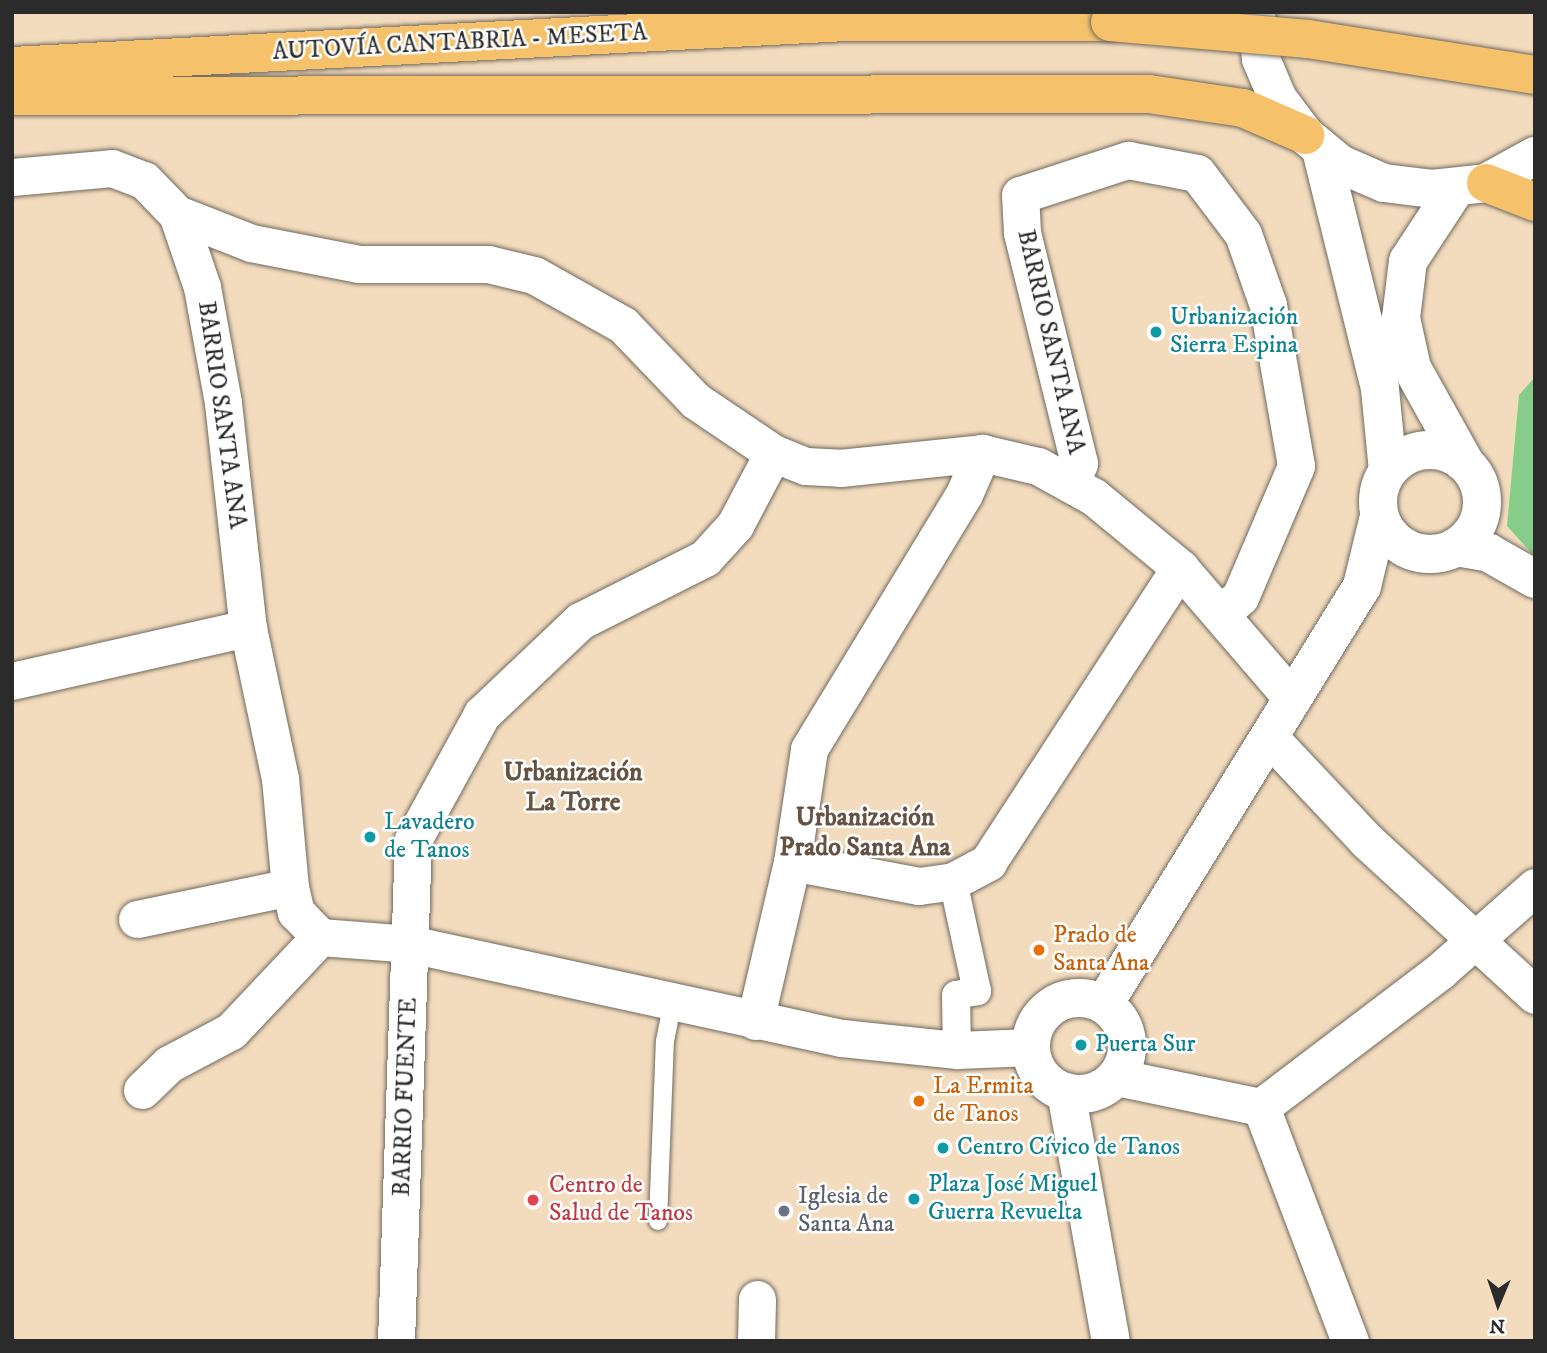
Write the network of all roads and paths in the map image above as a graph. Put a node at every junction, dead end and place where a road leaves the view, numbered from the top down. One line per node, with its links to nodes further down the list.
1 (1256, 12): 5 (street)
2 (12, 66): 3 (highway, AUTOVÍA CANTABRIA - MESETA, bridge)
3 (1535, 75)
4 (12, 96): 5 (highway)
5 (1313, 143): 8 (street); 13 (street)
6 (1535, 156): 8 (street)
7 (12, 177): 10 (street)
8 (1471, 186): 9 (highway); 14 (street)
9 (1535, 202)
10 (177, 214): 11 (street, BARRIO SANTA ANA); 22 (street, BARRIO SANTA ANA)
11 (773, 453): 12 (street, BARRIO SANTA ANA); 33 (street, BARRIO FUENTE)
12 (982, 453): 15 (street, BARRIO SANTA ANA); 26 (street)
13 (1388, 470): 14 (street); 16 (street)
14 (1473, 479): 17 (street); 19 (street)
15 (1071, 484): 18 (street, BARRIO SANTA ANA); 21 (street, BARRIO SANTA ANA)
16 (1379, 516): 17 (street); 20 (street)
17 (1440, 550): 19 (street); 20 (street)
18 (1180, 568): 21 (street, BARRIO SANTA ANA); 27 (street)
19 (1528, 573)
20 (1362, 586): 24 (street)
21 (1220, 614): 24 (street, BARRIO SANTA ANA)
22 (248, 628): 23 (street); 28 (street, BARRIO SANTA ANA)
23 (12, 681)
24 (1292, 698): 25 (street)
25 (1270, 738): 32 (street); 36 (street)
26 (792, 862): 27 (street); 37 (street)
27 (953, 881): 39 (street)
28 (290, 887): 30 (street); 31 (street)
29 (1535, 887): 32 (street)
30 (137, 919)
31 (320, 937): 33 (street); 41 (street)
32 (1474, 938): 34 (street); 43 (street)
33 (410, 944): 35 (street); 46 (street, BARRIO FUENTE)
34 (1535, 995)
35 (673, 1001): 37 (street); 44 (lane)
36 (1104, 1004): 38 (street); 40 (street)
37 (755, 1021): 39 (street)
38 (1031, 1047): 39 (street); 42 (street)
39 (957, 1050)
40 (1116, 1077): 42 (street); 43 (street)
41 (142, 1090)
42 (1066, 1092): 48 (street)
43 (1261, 1107): 49 (street)
44 (658, 1221)
45 (757, 1299): 47 (street)
46 (396, 1341)
47 (756, 1341)
48 (1111, 1341)
49 (1350, 1341)

